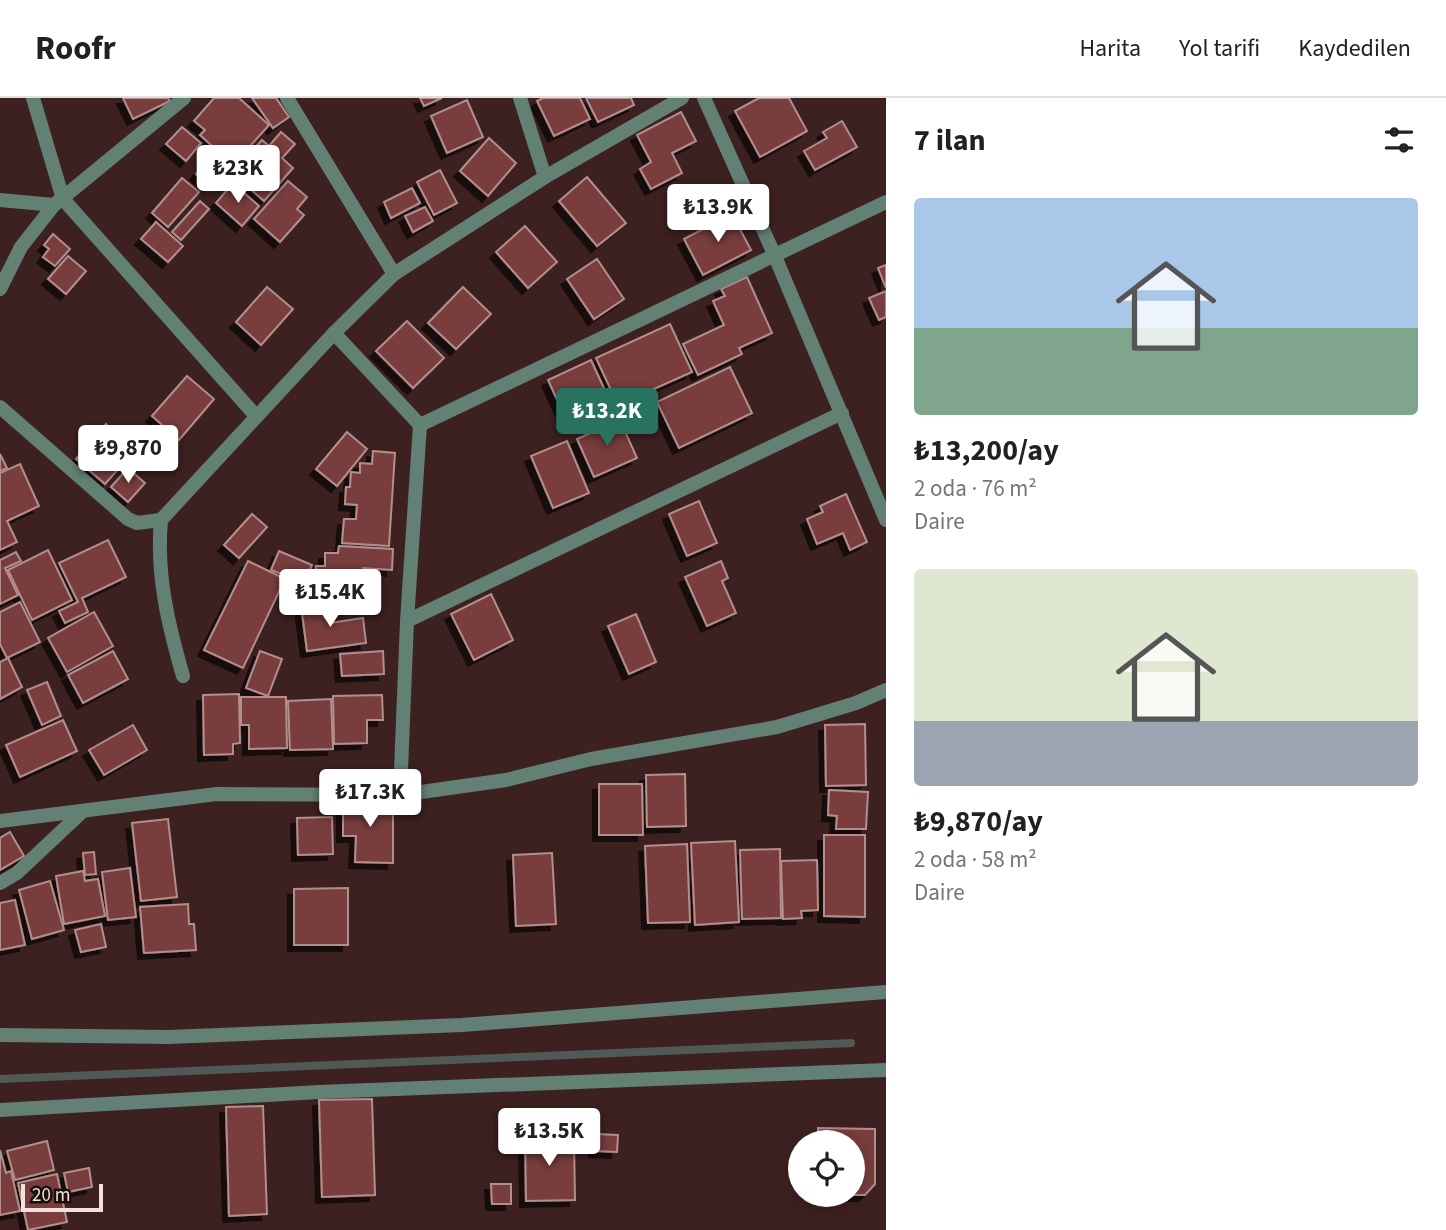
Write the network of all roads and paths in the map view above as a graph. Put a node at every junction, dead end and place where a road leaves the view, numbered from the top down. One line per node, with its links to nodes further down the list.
1 (33, 98): 9 (street)
2 (184, 98): 9 (street)
3 (288, 98): 12 (street)
4 (520, 98): 7 (street)
5 (682, 98): 7 (street)
6 (704, 98): 11 (street)
7 (545, 177): 12 (street)
8 (0, 200): 9 (street)
9 (58, 202): 13 (street); 17 (street)
10 (886, 202): 11 (street)
11 (774, 254): 16 (street); 18 (street)
12 (394, 274): 14 (street)
13 (0, 289)
14 (334, 333): 17 (street); 18 (street)
15 (0, 407): 19 (street)
16 (842, 413): 20 (street); 21 (street)
17 (256, 416): 19 (street)
18 (420, 425): 21 (street)
19 (161, 520): 22 (street)
20 (886, 520)
21 (407, 621): 24 (street)
22 (183, 676)
23 (886, 690): 24 (street)
24 (400, 794): 25 (street)
25 (82, 812): 26 (street); 27 (street)
26 (0, 821)
27 (0, 884)
28 (886, 992): 29 (street)
29 (0, 1035)
30 (886, 1070): 31 (street)
31 (0, 1110)

